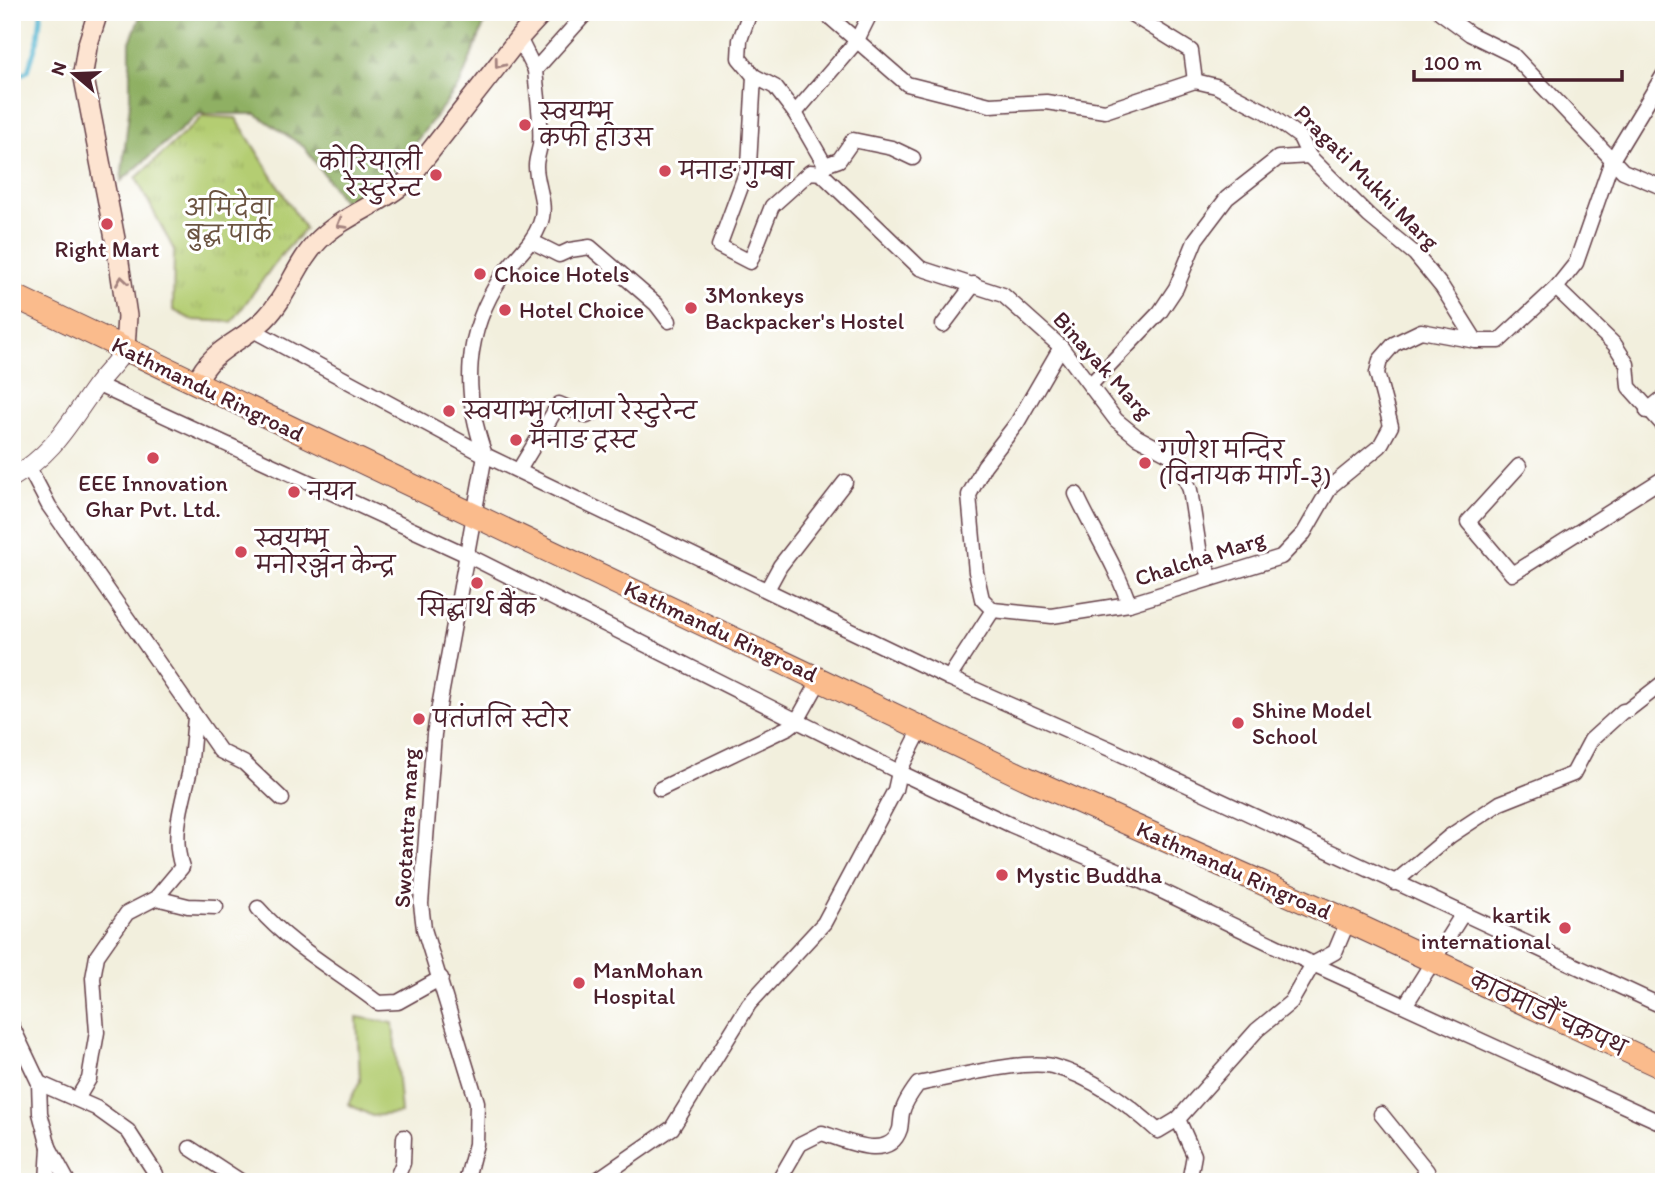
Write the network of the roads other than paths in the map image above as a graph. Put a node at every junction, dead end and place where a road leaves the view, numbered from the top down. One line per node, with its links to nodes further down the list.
1 (98, 12): 30 (main road, one-way to 1)
2 (543, 12): 9 (main road)
3 (587, 12): 11 (street)
4 (750, 12): 13 (street, Binayak Marg)
5 (824, 12): 10 (street)
6 (872, 12): 10 (street)
7 (1128, 12): 14 (street)
8 (1440, 12): 18 (street)
9 (519, 38): 11 (street); 27 (main road, one-way to 27)
10 (856, 42): 14 (street); 15 (street)
11 (535, 70): 21 (street)
12 (1664, 74): 18 (street)
13 (754, 76): 15 (street, Binayak Marg); 19 (street)
14 (1195, 81): 16 (street, Pragati Mukhi Marg)
15 (795, 113): 19 (street, Binayak Marg)
16 (1309, 156): 28 (street, Pragati Mukhi Marg); 33 (street)
17 (913, 158): 19 (street)
18 (1612, 160): 20 (street); 23 (street)
19 (823, 169): 22 (street, Binayak Marg)
20 (1664, 188)
21 (531, 241): 25 (street); 38 (street)
22 (974, 284): 26 (street); 29 (street, Binayak Marg)
23 (1556, 288): 28 (street); 35 (street)
24 (12, 295): 30 (highway, Kathmandu Ringroad)
25 (669, 321)
26 (943, 326)
27 (253, 330): 31 (main road); 38 (street)
28 (1476, 341): 48 (street, Chalcha Marg)
29 (1061, 347): 33 (street, Binayak Marg); 51 (street)
30 (125, 349): 31 (highway, Kathmandu Ringroad); 32 (street)
31 (196, 383): 46 (highway, Kathmandu Ringroad)
32 (96, 384): 40 (street); 47 (street)
33 (1090, 385): 48 (street, Binayak Marg)
34 (1664, 397): 35 (street)
35 (1647, 411): 37 (street)
36 (595, 412): 41 (street)
37 (1664, 426)
38 (485, 455): 41 (street); 46 (street, Swotantra marg)
39 (1519, 466): 43 (street)
40 (29, 468): 42 (street); 55 (street)
41 (519, 470): 49 (street)
42 (12, 478)
43 (1664, 478)
44 (845, 482): 49 (street)
45 (1076, 494): 50 (street)
46 (476, 513): 47 (street, Swotantra marg); 52 (highway, Kathmandu Ringroad)
47 (467, 555): 56 (street); 69 (street, Swotantra marg)
48 (1211, 577): 50 (street, Chalcha Marg)
49 (768, 588): 53 (street)
50 (1129, 604): 51 (street, Chalcha Marg)
51 (993, 610): 53 (street)
52 (821, 678): 56 (street); 57 (highway, Kathmandu Ringroad)
53 (949, 678): 61 (street)
54 (1664, 682): 61 (street)
55 (195, 718): 60 (street); 62 (street)
56 (797, 721): 58 (street); 59 (street)
57 (922, 727): 58 (street); 66 (highway, Kathmandu Ringroad)
58 (899, 772): 68 (street); 88 (street)
59 (660, 789)
60 (282, 799)
61 (1394, 883): 65 (street)
62 (156, 898): 63 (street); 75 (street)
63 (216, 907)
64 (258, 908): 69 (street)
65 (1462, 915): 67 (street); 71 (street)
66 (1348, 921): 67 (highway, Kathmandu Ringroad); 68 (street)
67 (1431, 961): 70 (street); 73 (highway, काठमाडाैँ चक्रपथ)
68 (1313, 964): 70 (street); 77 (street)
69 (441, 978): 87 (street, Swotantra marg)
70 (1405, 1004): 78 (street)
71 (1664, 1007)
72 (12, 1026): 74 (street)
73 (1664, 1068)
74 (39, 1083): 75 (street); 80 (street)
75 (77, 1099): 82 (street)
76 (1381, 1114): 91 (street)
77 (1178, 1119): 89 (street); 90 (street)
78 (1664, 1125)
79 (404, 1137): 86 (street)
80 (49, 1147): 83 (street); 84 (street)
81 (190, 1148): 85 (street)
82 (156, 1174)
83 (47, 1182)
84 (68, 1182)
85 (242, 1182)
86 (395, 1182)
87 (466, 1182)
88 (594, 1182)
89 (778, 1182)
90 (1189, 1182)
91 (1419, 1182)

